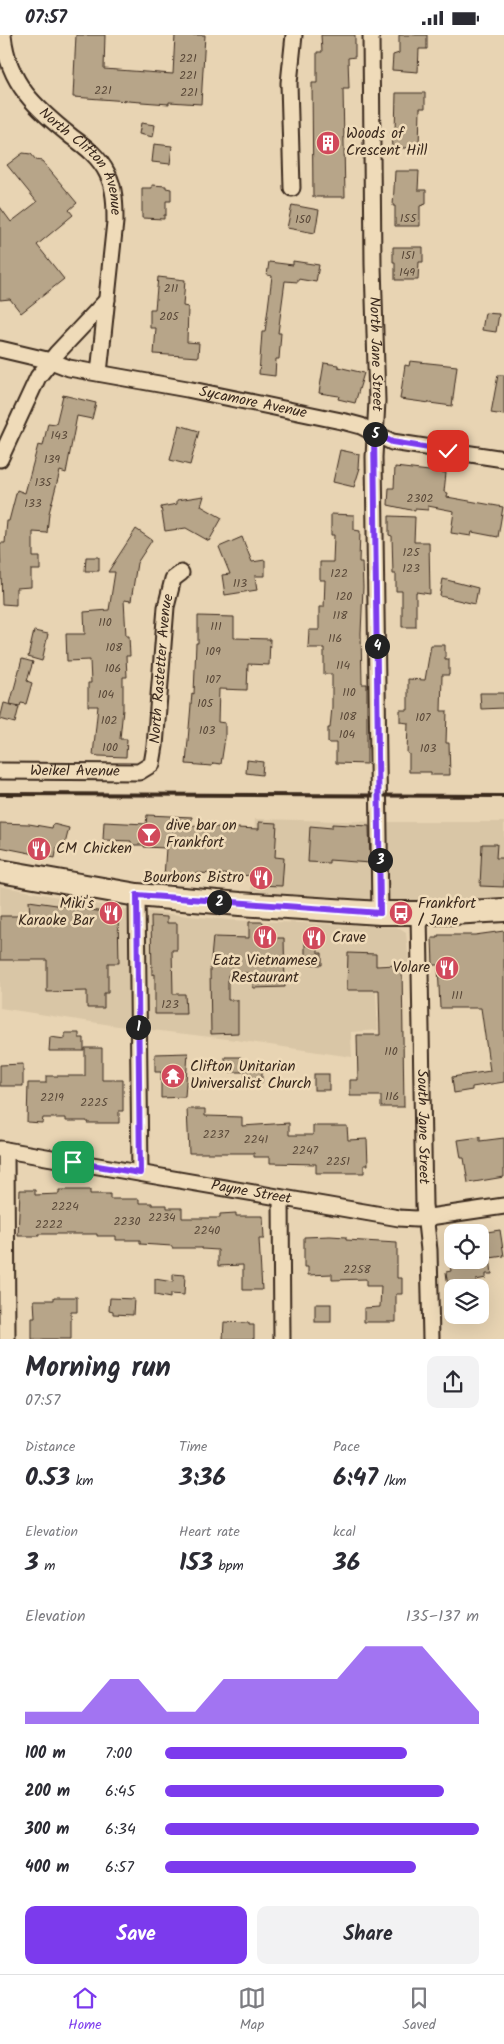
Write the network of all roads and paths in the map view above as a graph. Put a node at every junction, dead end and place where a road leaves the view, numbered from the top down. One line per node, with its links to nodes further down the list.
1 (3, 35): 5 (street, North Clifton Avenue)
2 (294, 35): 4 (street)
3 (371, 35): 9 (street, North Jane Street)
4 (292, 188)
5 (107, 300): 7 (street); 8 (street, North Clifton Avenue)
6 (0, 349): 7 (street, Sycamore Avenue)
7 (51, 361): 8 (street, Sycamore Avenue); 10 (street)
8 (99, 373): 9 (street, Sycamore Avenue)
9 (374, 433): 11 (street, Sycamore Avenue); 18 (street, North Jane Street)
10 (0, 459)
11 (504, 459)
12 (181, 573): 13 (street, North Rastetter Avenue)
13 (148, 767): 14 (street, Weikel Avenue)
14 (0, 771)
15 (0, 871): 16 (main road)
16 (137, 895): 18 (main road); 21 (street)
17 (504, 910): 19 (main road)
18 (380, 913): 19 (main road)
19 (419, 913): 24 (street, South Jane Street)
20 (3, 1149): 21 (street, Payne Street); 25 (street)
21 (140, 1173): 22 (street, Payne Street)
22 (280, 1197): 24 (street, Payne Street); 26 (street)
23 (504, 1206): 24 (street, Payne Street)
24 (426, 1218): 27 (street, South Jane Street)
25 (7, 1339)
26 (282, 1339)
27 (431, 1339)

